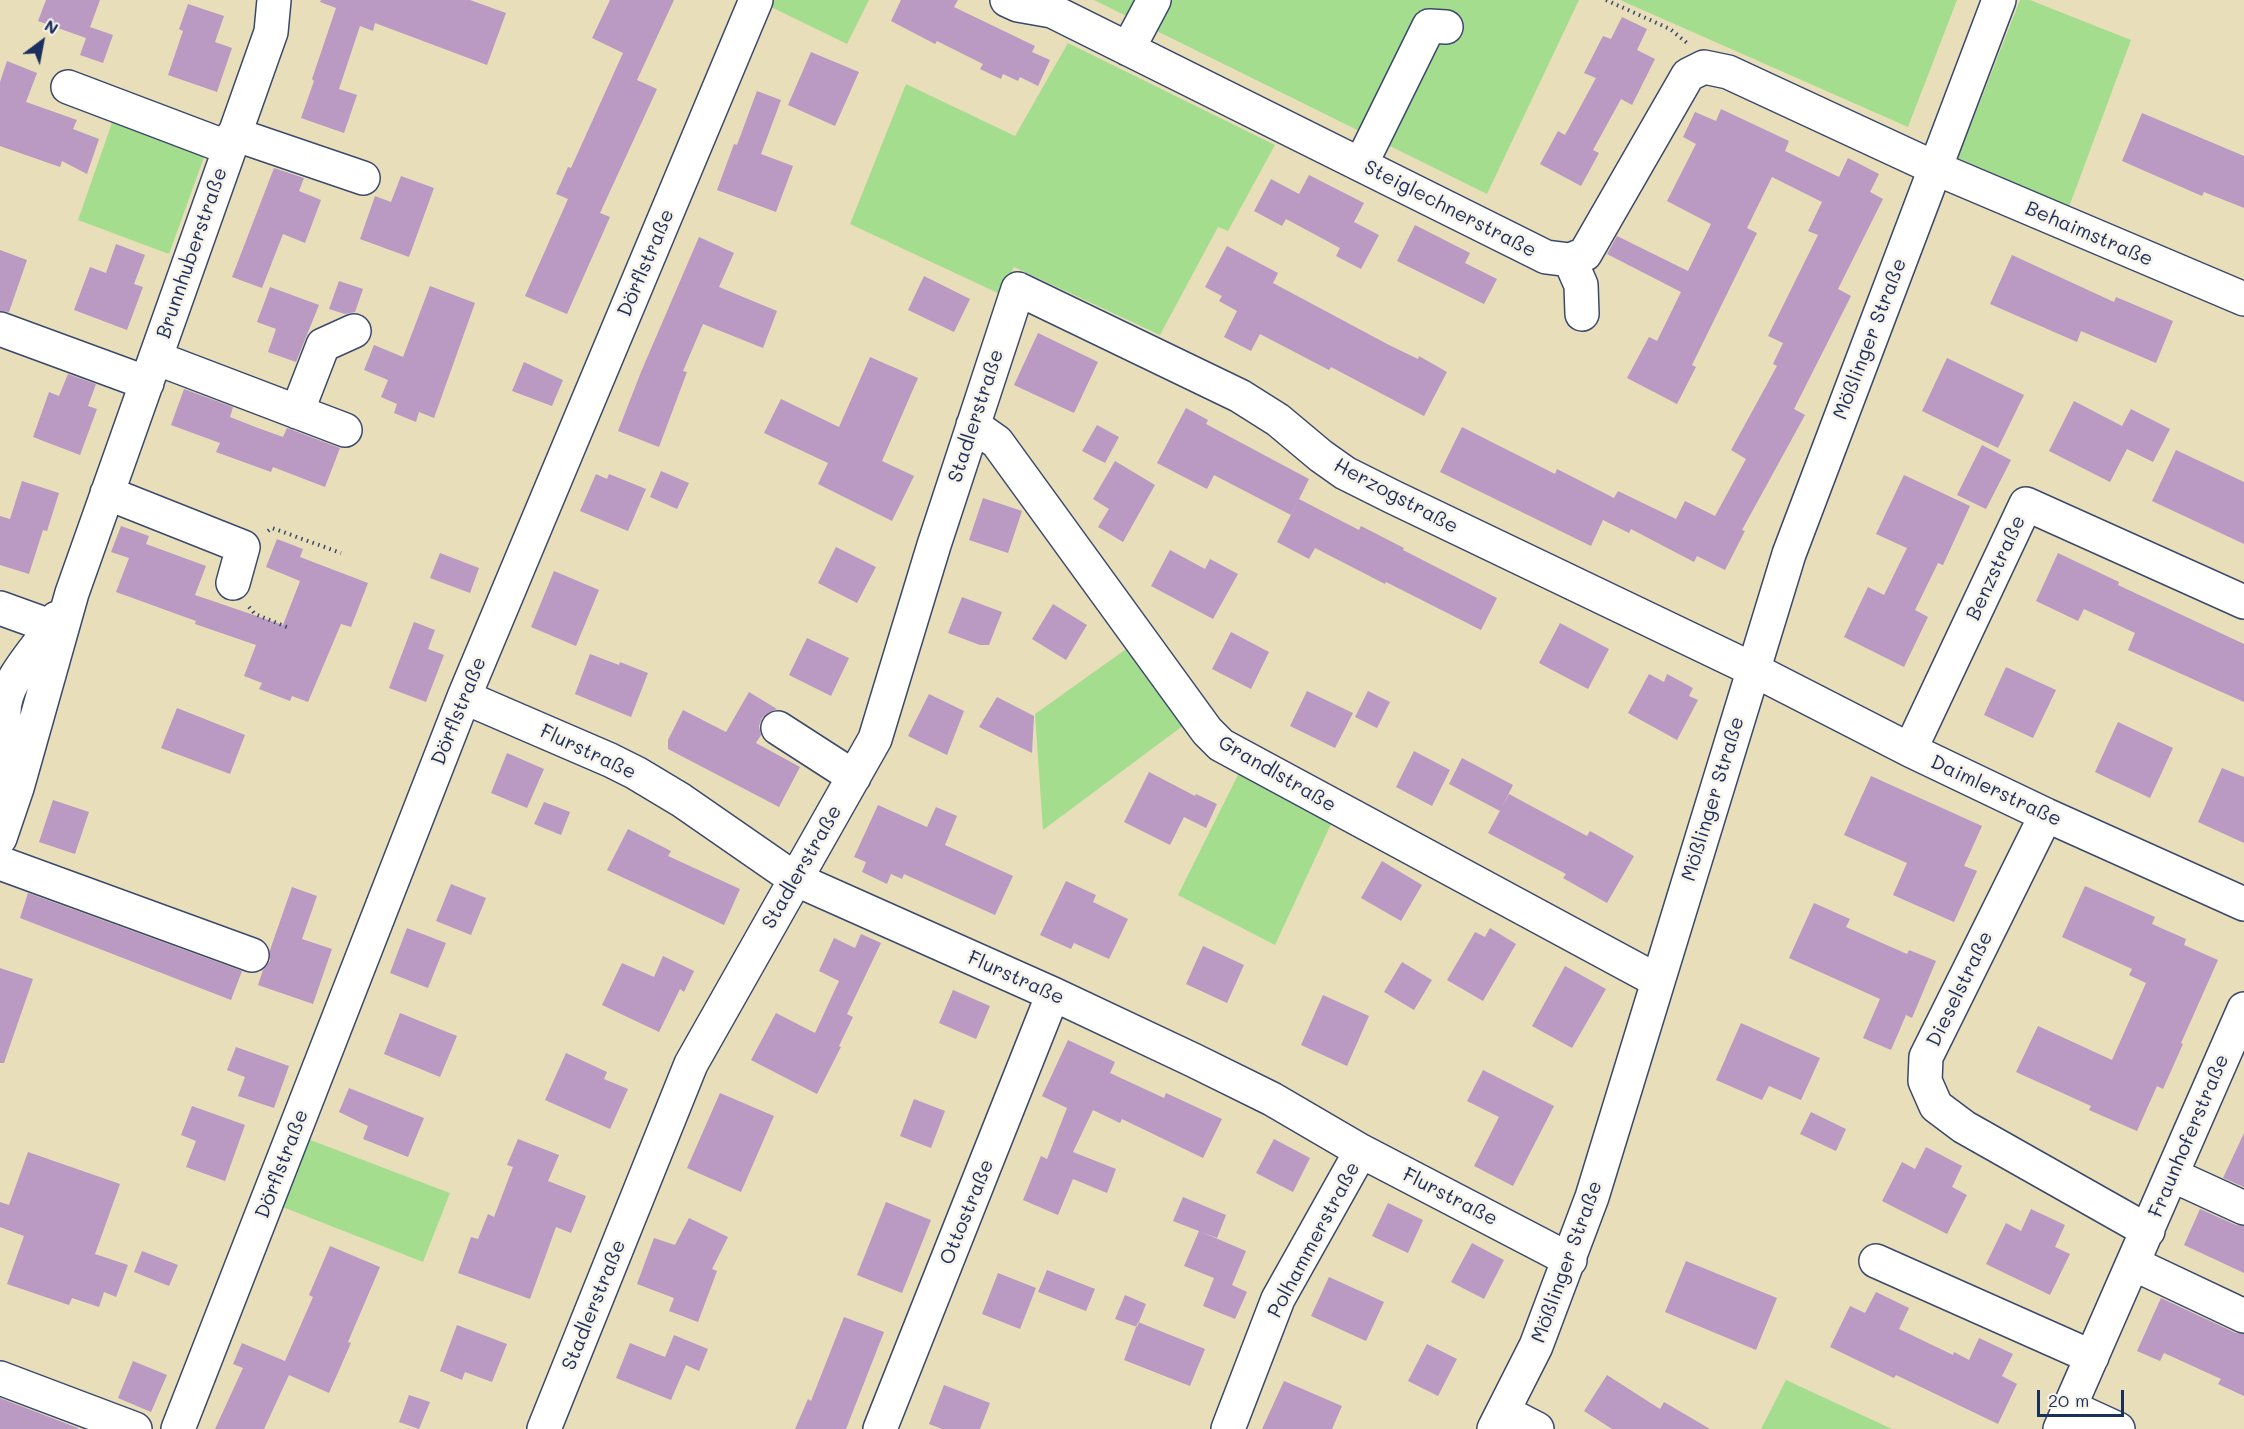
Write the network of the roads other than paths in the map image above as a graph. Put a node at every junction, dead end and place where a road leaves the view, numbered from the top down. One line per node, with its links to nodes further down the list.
1 (274, 0): 9 (street, Brunnhuberstraße)
2 (295, 0): 9 (street, Brunnhuberstraße)
3 (756, 0): 32 (street, Dörflstraße)
4 (1007, 0): 7 (street, Steiglechnerstraße)
5 (1154, 0): 10 (street)
6 (1999, 0): 14 (street, Mößlinger Straße)
7 (1046, 5): 10 (street, Steiglechnerstraße)
8 (1446, 27): 13 (street)
9 (271, 32): 12 (street, Brunnhuberstraße)
10 (1128, 49): 13 (street, Steiglechnerstraße)
11 (68, 87): 12 (street, Brunnhuberstraße)
12 (231, 141): 15 (street); 22 (street, Brunnhuberstraße)
13 (1361, 164): 16 (street, Steiglechnerstraße)
14 (1935, 168): 16 (street); 18 (street, Behaimstraße); 31 (street, Mößlinger Straße)
15 (363, 178)
16 (1570, 260): 19 (street)
17 (1018, 289): 24 (street, Stadlerstraße); 31 (street, Herzogstraße)
18 (2244, 300)
19 (1582, 314)
20 (0, 329): 22 (street, Brunnhuberstraße)
21 (354, 331): 23 (street)
22 (151, 371): 23 (street, Brunnhuberstraße); 26 (street, Brunnhuberstraße)
23 (297, 412): 25 (street, Brunnhuberstraße)
24 (973, 425): 36 (street, Stadlerstraße); 44 (street, Grandlstraße)
25 (345, 430)
26 (107, 493): 27 (street); 30 (street, Brunnhuberstraße)
27 (233, 583)
28 (2244, 602): 35 (street, Benzstraße)
29 (0, 608): 30 (street)
30 (57, 629): 33 (street, Brunnhuberstraße); 37 (street, Brunnhuberstraße)
31 (1752, 669): 35 (street, Daimlerstraße); 44 (street, Mößlinger Straße)
32 (464, 697): 41 (street, Flurstraße); 60 (street, Dörflstraße)
33 (2, 711): 37 (street, Brunnhuberstraße)
34 (778, 728): 36 (street)
35 (1910, 750): 38 (street, Daimlerstraße)
36 (854, 777): 41 (street, Stadlerstraße)
37 (17, 788): 39 (street, Brunnhuberstraße)
38 (2046, 815): 42 (street, Daimlerstraße); 50 (street, Dieselstraße)
39 (0, 838)
40 (0, 863): 43 (street)
41 (795, 879): 45 (street, Flurstraße); 61 (street, Stadlerstraße)
42 (2244, 904)
43 (252, 955)
44 (1658, 981): 51 (street, Mößlinger Straße)
45 (1053, 994): 47 (street, Flurstraße); 62 (street, Ottostraße)
46 (2244, 1009): 48 (street, Fraunhoferstraße)
47 (1360, 1151): 51 (street, Flurstraße); 63 (street, Polhammerstraße)
48 (2172, 1175): 49 (street); 50 (street, Fraunhoferstraße)
49 (2244, 1208)
50 (2148, 1231): 53 (street, Fraunhoferstraße)
51 (1570, 1260): 58 (street, Mößlinger Straße)
52 (1876, 1261): 55 (street)
53 (2134, 1263): 54 (street); 55 (street, Fraunhoferstraße)
54 (2244, 1316)
55 (2092, 1357): 57 (street, Fraunhoferstraße)
56 (0, 1378): 59 (street)
57 (2065, 1418): 65 (street, Fraunhoferstraße)
58 (1499, 1421): 64 (street)
59 (135, 1429)
60 (178, 1429)
61 (544, 1429)
62 (880, 1429)
63 (1228, 1429)
64 (1537, 1429)
65 (2118, 1429)

